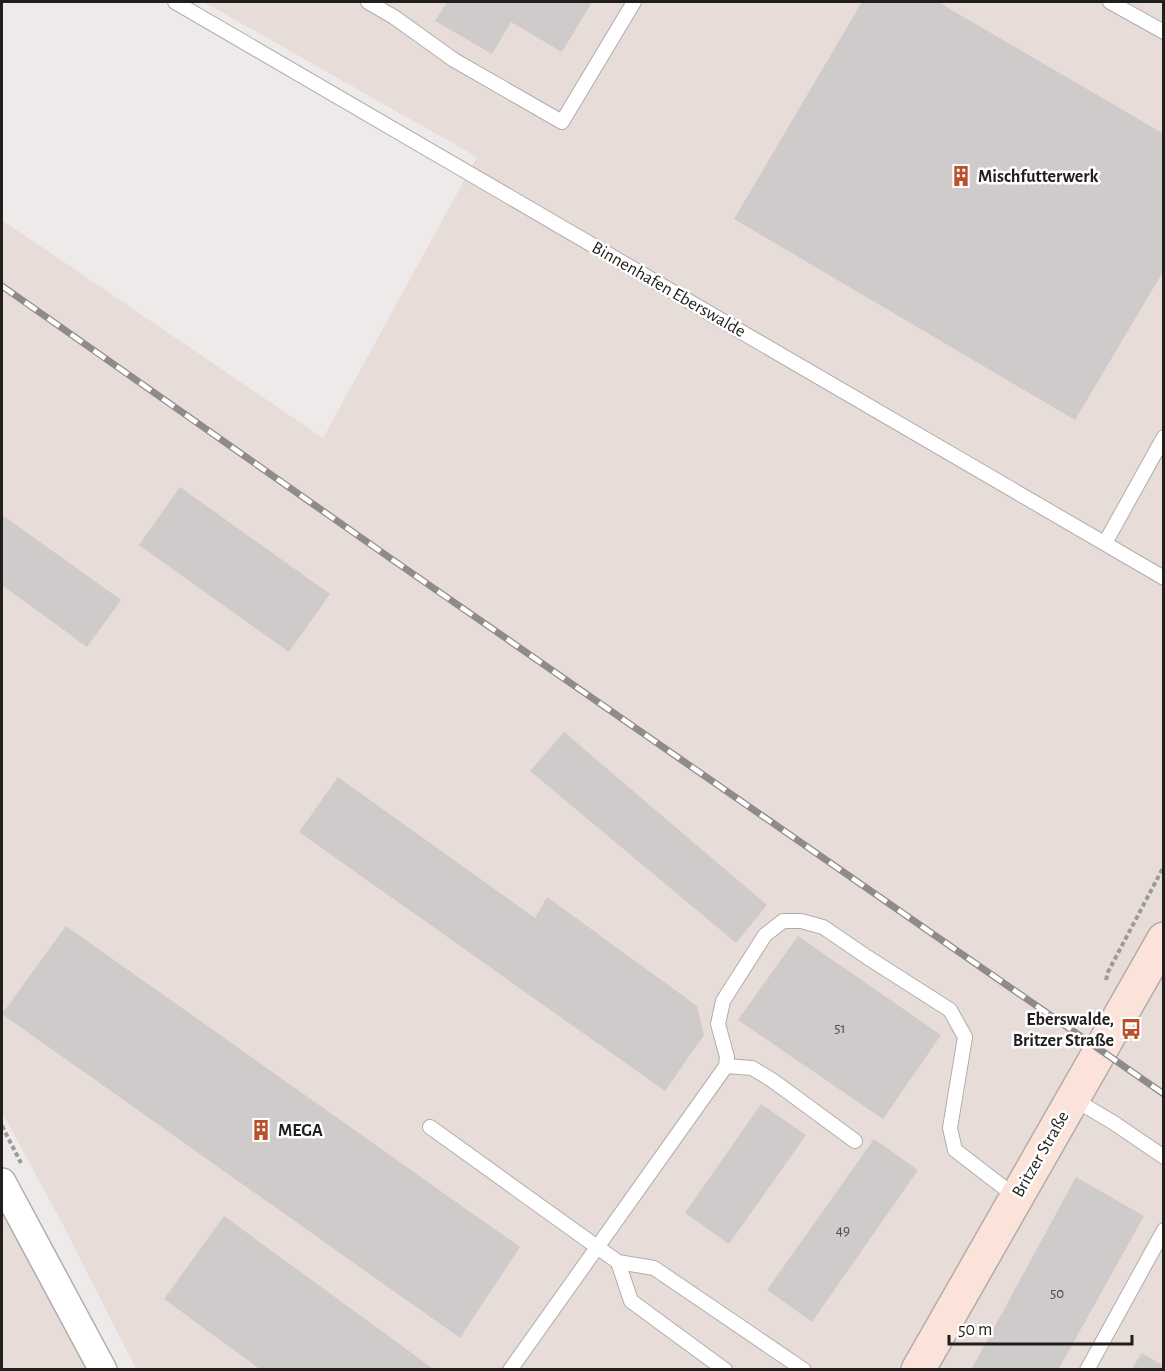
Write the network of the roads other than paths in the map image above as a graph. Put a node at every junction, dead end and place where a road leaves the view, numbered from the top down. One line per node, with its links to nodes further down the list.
1 (175, 2): 7 (lane, Binnenhafen Eberswalde)
2 (368, 2): 3 (lane)
3 (633, 2)
4 (1110, 2): 5 (lane)
5 (1164, 32)
6 (1164, 437): 7 (lane)
7 (1105, 543): 8 (lane, Binnenhafen Eberswalde)
8 (1164, 578)
9 (1164, 939): 11 (main road, Britzer Straße)
10 (726, 1066): 13 (lane); 16 (lane); 18 (lane)
11 (1072, 1098): 14 (lane); 16 (main road, Britzer Straße)
12 (429, 1127): 18 (lane)
13 (855, 1141)
14 (1164, 1157)
15 (2, 1182): 20 (street)
16 (1016, 1197): 24 (main road, Britzer Straße)
17 (1164, 1230): 25 (lane)
18 (597, 1247): 19 (lane); 21 (lane)
19 (618, 1262): 22 (lane); 23 (lane)
20 (103, 1370)
21 (510, 1370)
22 (725, 1370)
23 (804, 1370)
24 (918, 1370)
25 (1087, 1370)

